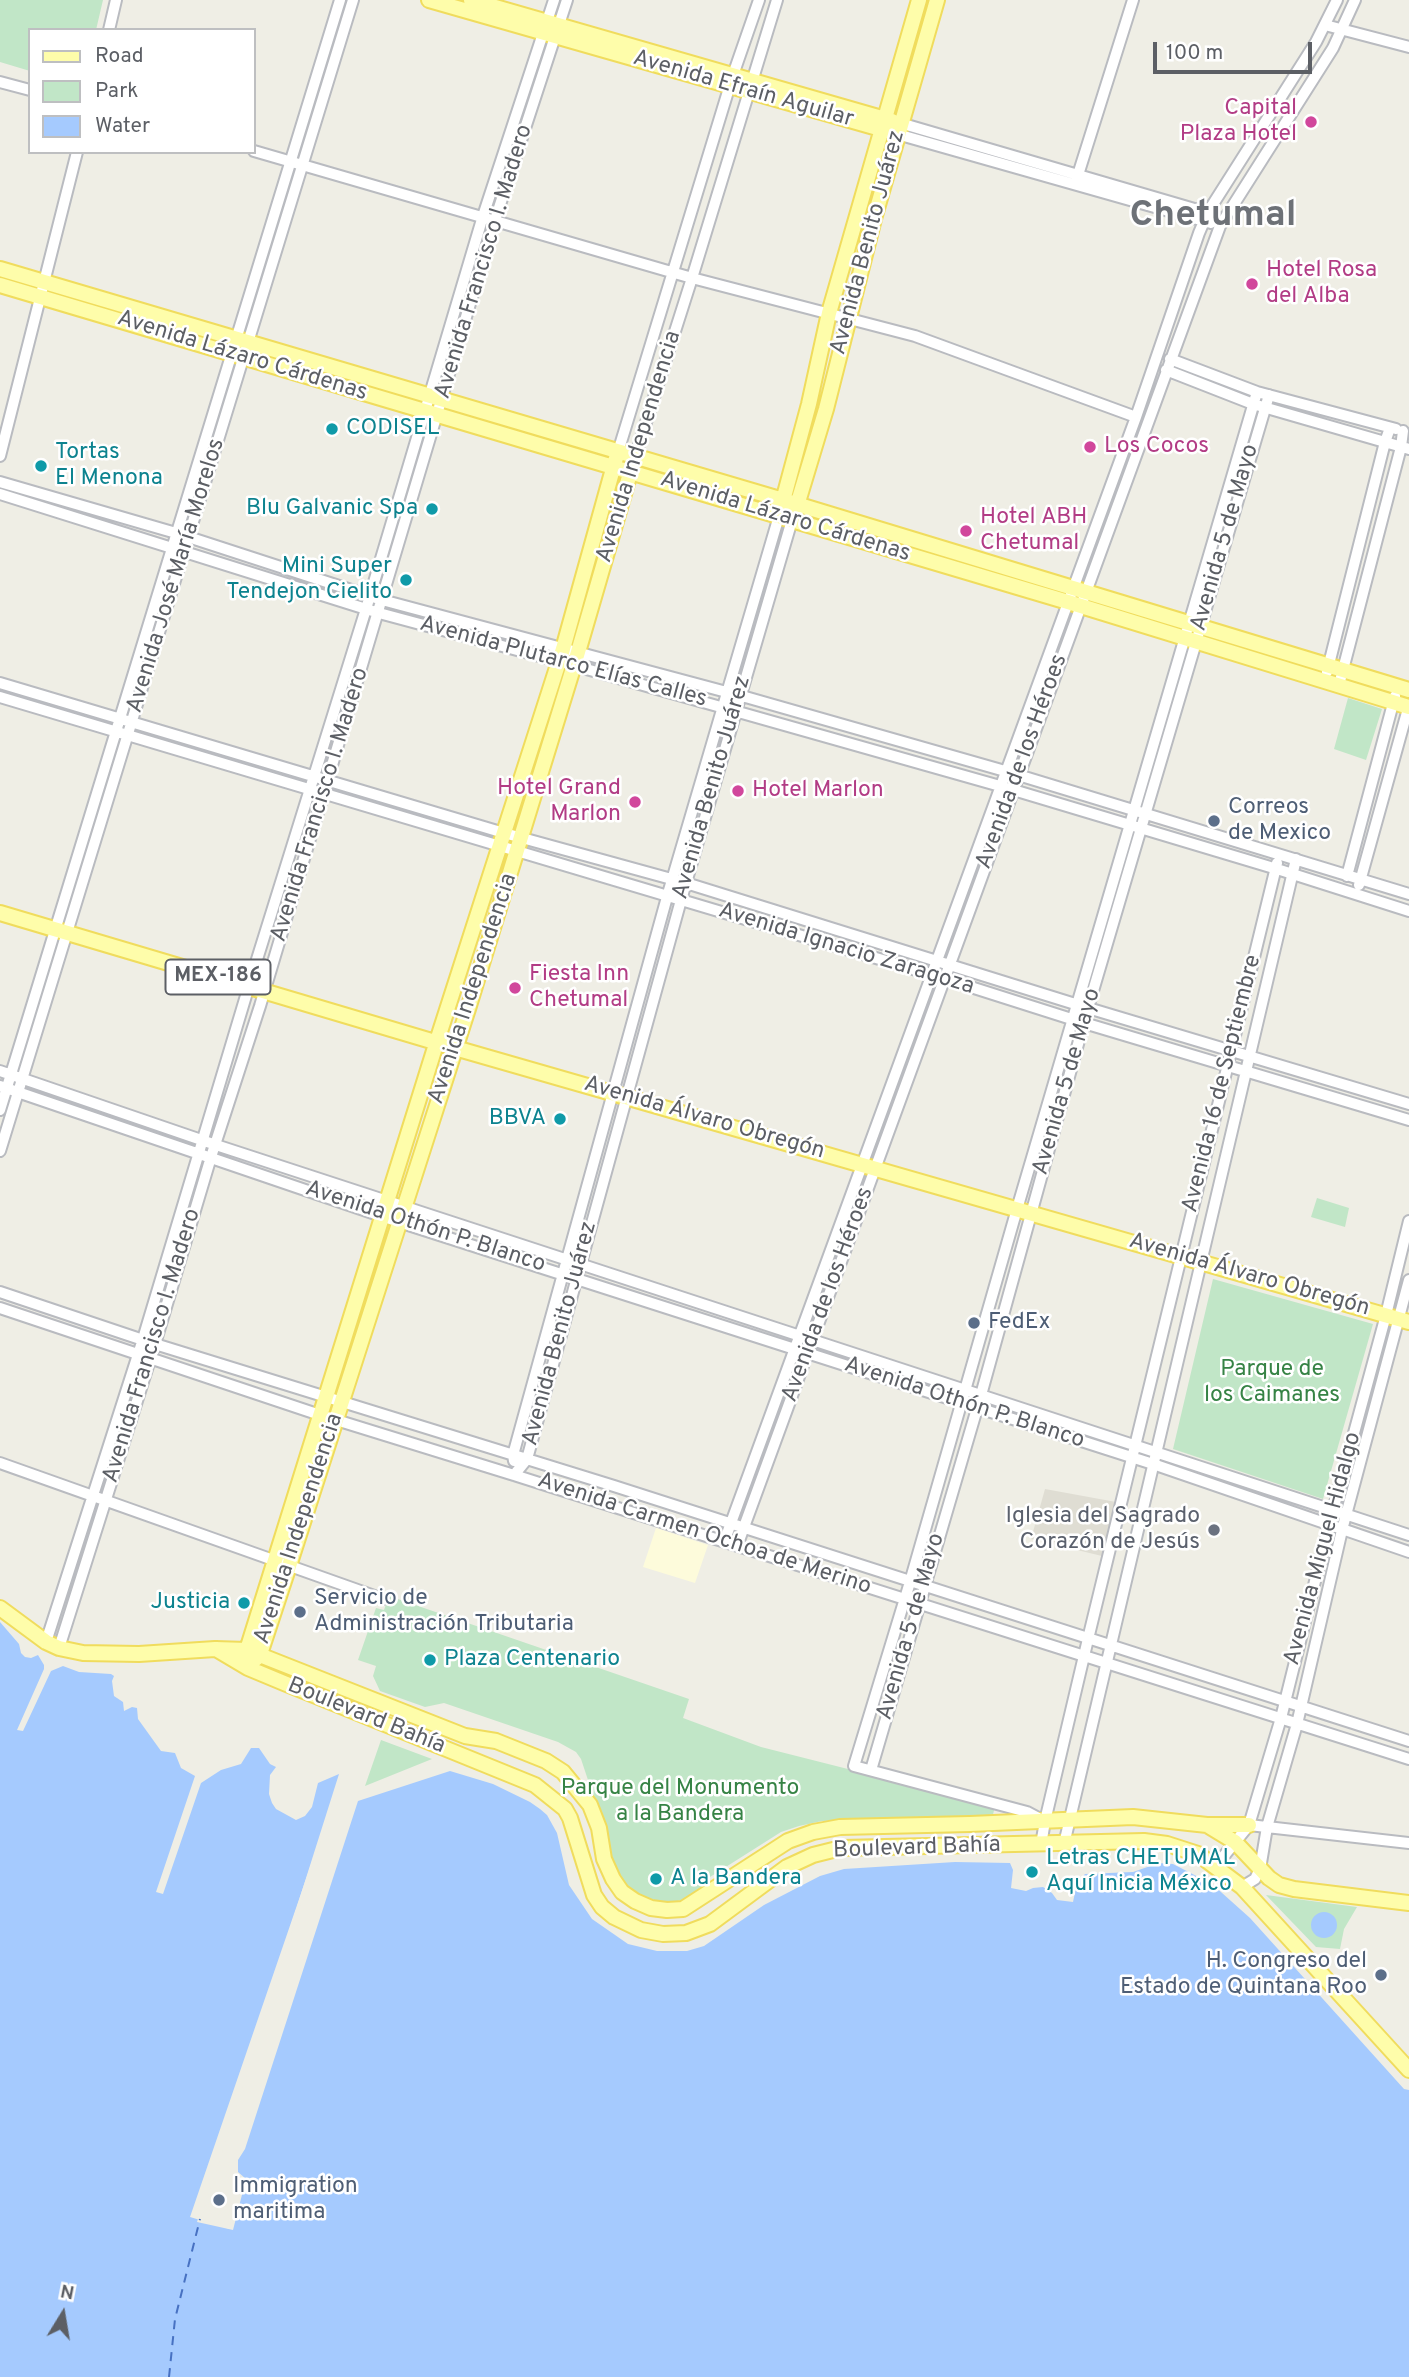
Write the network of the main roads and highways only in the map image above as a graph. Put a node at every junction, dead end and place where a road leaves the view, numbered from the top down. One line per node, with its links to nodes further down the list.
1 (429, 0): 5 (main road, Avenida Efraín Aguilar)
2 (471, 0): 5 (main road, Avenida Efraín Aguilar)
3 (919, 0): 6 (main road, Avenida Benito Juárez)
4 (937, 0): 7 (main road, Avenida Benito Juárez)
5 (552, 29): 8 (main road, Avenida Efraín Aguilar)
6 (897, 73): 7 (main road); 8 (main road, Avenida Benito Juárez)
7 (910, 90): 9 (main road, Avenida Benito Juárez)
8 (882, 124): 9 (main road, Avenida Efraín Aguilar); 10 (main road, Avenida Benito Juárez)
9 (899, 129): 11 (main road, Avenida Benito Juárez)
10 (857, 214): 11 (main road); 15 (main road, Avenida Benito Juárez)
11 (874, 219): 16 (main road, Avenida Benito Juárez)
12 (0, 269): 14 (main road, Avenida Lázaro Cárdenas)
13 (0, 285): 14 (main road, Avenida Lázaro Cárdenas)
14 (42, 289): 17 (main road, Avenida Lázaro Cárdenas); 19 (main road, Avenida Lázaro Cárdenas)
15 (804, 424): 16 (main road); 21 (main road, Avenida Benito Juárez)
16 (820, 429): 21 (main road, Avenida Benito Juárez)
17 (618, 452): 18 (main road, Avenida Lázaro Cárdenas); 19 (main road, Avenida Independencia)
18 (635, 457): 20 (main road, Avenida Independencia); 21 (main road, Avenida Lázaro Cárdenas)
19 (613, 467): 20 (main road, Avenida Lázaro Cárdenas); 26 (main road, Avenida Independencia)
20 (630, 472): 22 (main road, Avenida Lázaro Cárdenas); 27 (main road, Avenida Independencia)
21 (790, 502): 22 (main road, Avenida Benito Juárez); 23 (main road, Avenida Lázaro Cárdenas)
22 (785, 518): 23 (main road, Avenida Lázaro Cárdenas)
23 (1076, 597): 24 (main road, Avenida Lázaro Cárdenas); 25 (main road, Avenida Lázaro Cárdenas)
24 (1404, 688)
25 (1409, 706)
26 (480, 907): 27 (main road); 29 (main road, Avenida Independencia)
27 (498, 911): 30 (main road, Avenida Independencia)
28 (0, 913): 31 (main road, Avenida Álvaro Obregón / MEX-186)
29 (449, 1003): 30 (main road); 31 (main road, Avenida Independencia)
30 (468, 1009): 32 (main road, Avenida Independencia)
31 (437, 1041): 32 (main road, Avenida Álvaro Obregón / MEX-186); 34 (main road, Avenida Independencia)
32 (455, 1048): 33 (main road, Avenida Álvaro Obregón / MEX-186); 34 (main road, Avenida Independencia)
33 (1398, 1318)
34 (282, 1564): 37 (main road, Avenida Independencia)
35 (0, 1608): 36 (main road, Boulevard Bahía)
36 (215, 1649): 37 (main road, Boulevard Bahía); 38 (main road, Boulevard Bahía)
37 (254, 1652): 38 (main road, Avenida Independencia); 39 (main road, Boulevard Bahía)
38 (248, 1668): 40 (main road, Boulevard Bahía)
39 (379, 1703): 40 (main road); 43 (main road, Boulevard Bahía)
40 (372, 1720): 44 (main road, Boulevard Bahía)
41 (1207, 1825): 42 (main road); 43 (main road, Boulevard Bahía); 45 (main road, Boulevard Bahía)
42 (1249, 1825)
43 (840, 1827): 44 (main road)
44 (841, 1848): 46 (main road, Boulevard Bahía)
45 (1409, 1903)
46 (1409, 2070)

